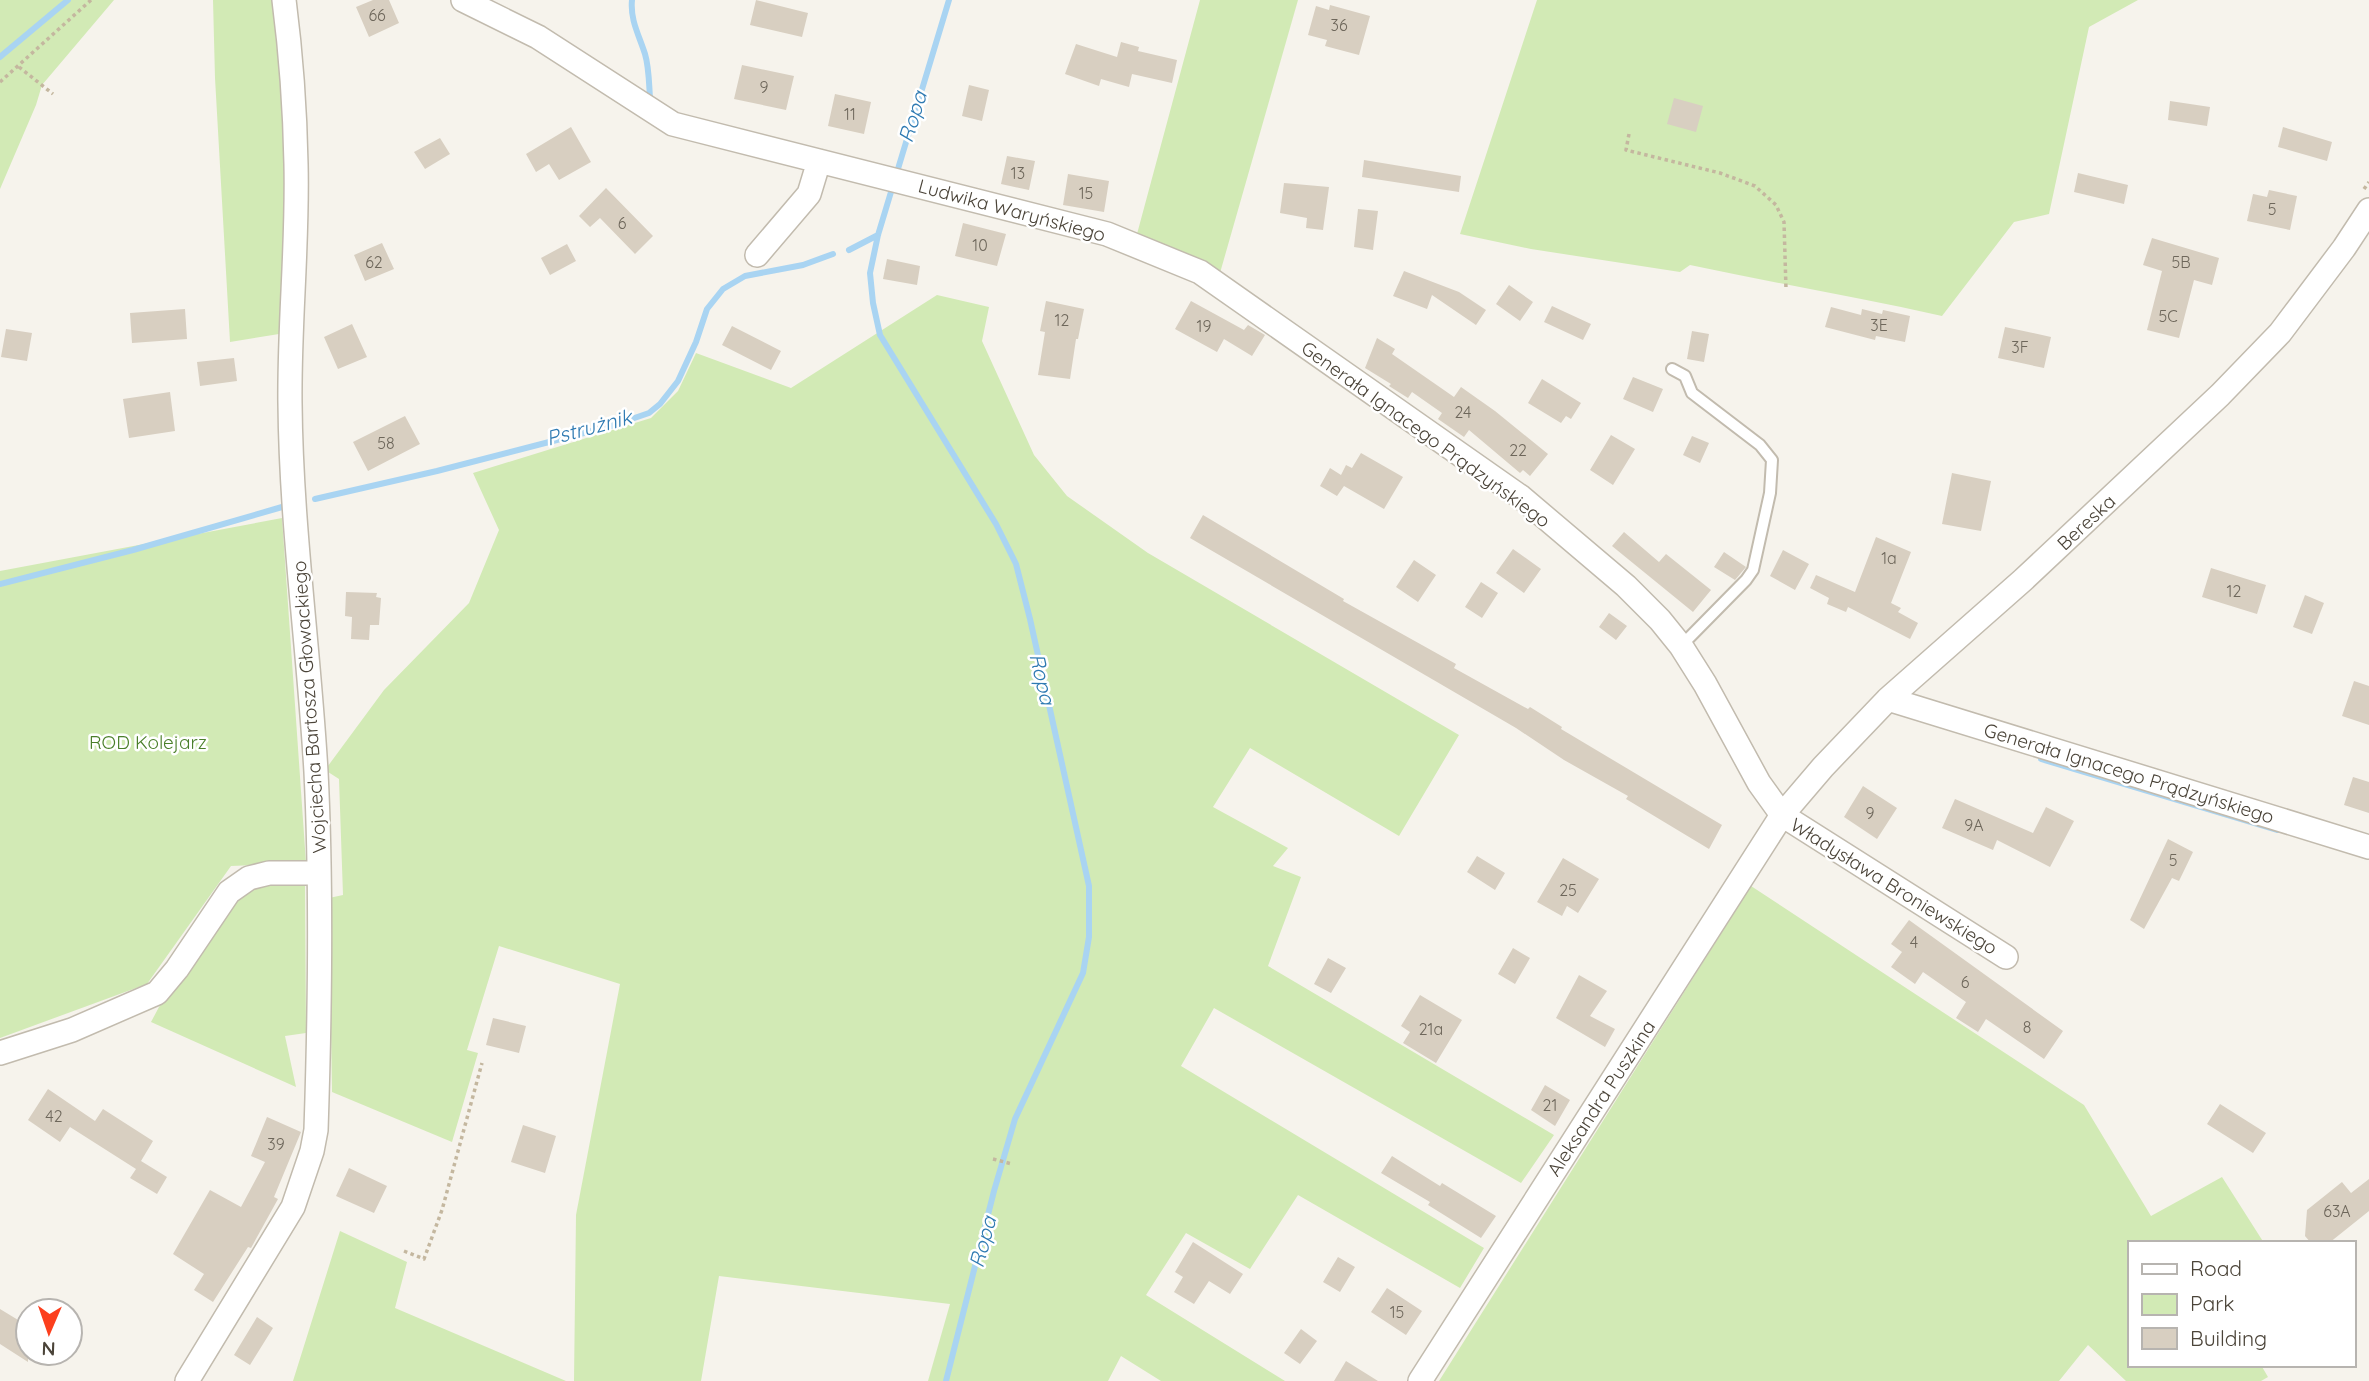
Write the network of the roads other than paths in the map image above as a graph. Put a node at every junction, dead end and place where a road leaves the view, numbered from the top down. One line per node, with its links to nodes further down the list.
1 (284, 0): 12 (street, Wojciecha Bartosza Głowackiego)
2 (463, 0): 3 (street, Ludwika Waryńskiego)
3 (819, 161): 5 (street); 6 (street, Ludwika Waryńskiego)
4 (2369, 210): 9 (street, Bereska)
5 (757, 255)
6 (1200, 272): 8 (street, Generała Ignacego Prądzyńskiego)
7 (1672, 369): 8 (lane)
8 (1681, 646): 10 (street, Generała Ignacego Prądzyńskiego)
9 (1888, 699): 10 (street, Bereska); 11 (street, Generała Ignacego Prądzyńskiego)
10 (1782, 815): 13 (street, Władysława Broniewskiego); 16 (street, Aleksandra Puszkina)
11 (2369, 847)
12 (319, 873): 14 (street); 15 (street, Wojciecha Bartosza Głowackiego)
13 (2006, 957)
14 (0, 1053)
15 (187, 1381)
16 (1420, 1381)

